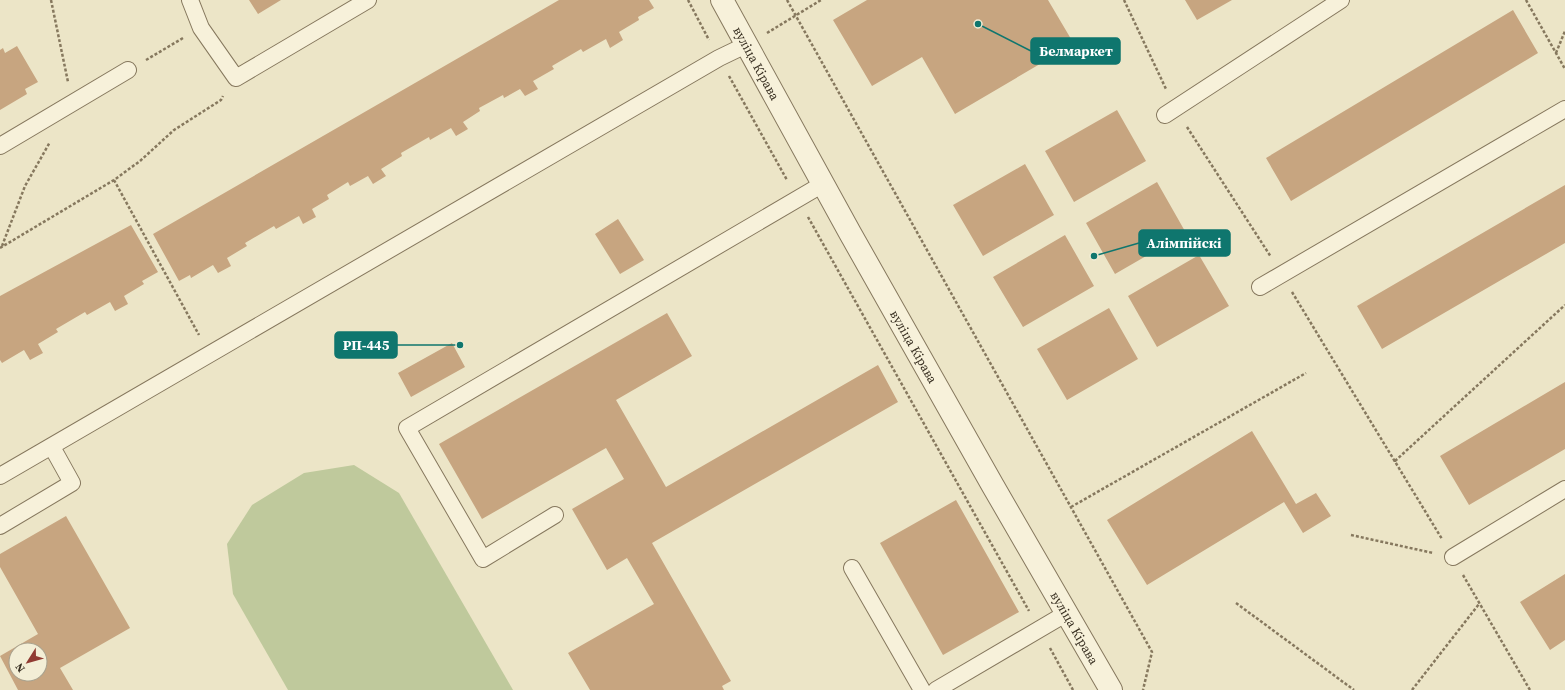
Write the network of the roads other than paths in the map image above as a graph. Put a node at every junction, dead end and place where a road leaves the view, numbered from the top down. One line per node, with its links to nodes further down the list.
1 (190, 0): 2 (lane)
2 (368, 0)
3 (722, 0): 5 (street, вуліца Кірава)
4 (1341, 0): 8 (lane)
5 (746, 45): 10 (street, вуліца Кірава); 12 (lane)
6 (128, 70): 9 (lane)
7 (1565, 109): 11 (lane)
8 (1170, 112)
9 (0, 146)
10 (823, 184): 15 (lane); 19 (street, вуліца Кірава)
11 (1260, 287)
12 (52, 447): 13 (lane); 16 (lane)
13 (0, 476)
14 (1565, 489): 17 (lane)
15 (555, 515)
16 (0, 526)
17 (1453, 557)
18 (852, 568): 20 (lane)
19 (1067, 614): 21 (lane); 22 (street, вуліца Кірава)
20 (922, 690)
21 (936, 690)
22 (1111, 690)

